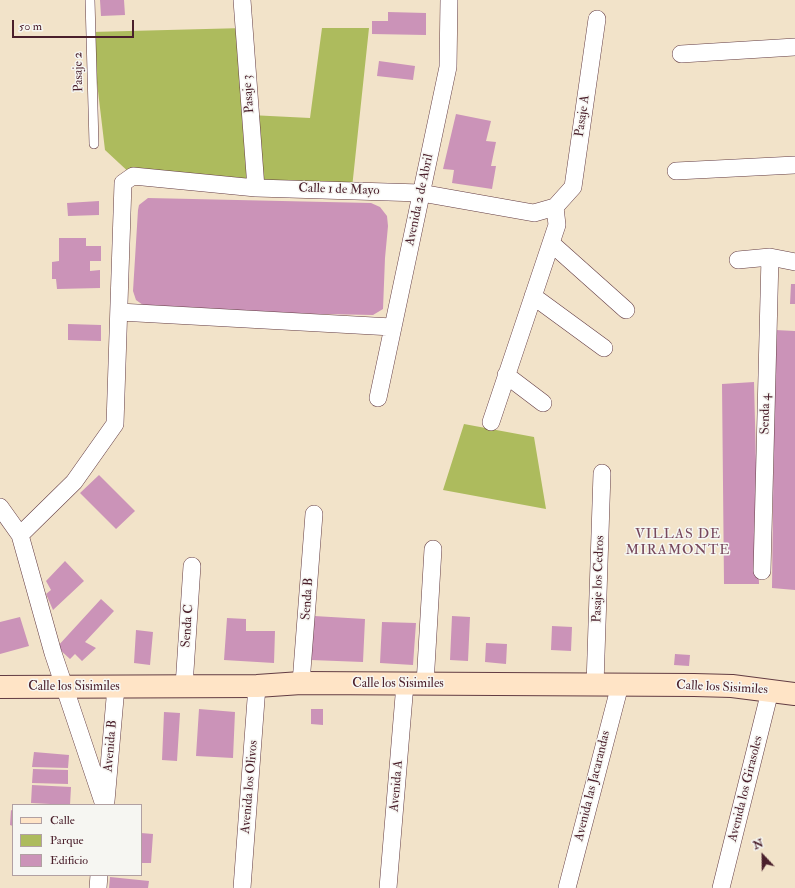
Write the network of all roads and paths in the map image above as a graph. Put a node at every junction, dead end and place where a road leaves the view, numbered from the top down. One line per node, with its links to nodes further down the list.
1 (90, 0): 7 (lane, Pasaje 2)
2 (242, 0): 10 (street, Pasaje 3)
3 (449, 0): 11 (street, Avenida 2 de Abril)
4 (597, 19): 12 (street, Pasaje A)
5 (795, 47): 6 (street)
6 (681, 54)
7 (94, 144)
8 (795, 165): 9 (street)
9 (676, 171)
10 (256, 188): 11 (street, Calle 1 de Mayo); 19 (street, Calle 1 de Mayo)
11 (421, 193): 12 (street, Calle 1 de Mayo); 20 (street, Avenida 2 de Abril)
12 (555, 207): 13 (street)
13 (551, 243): 17 (street); 18 (street)
14 (770, 257): 15 (street); 16 (street); 32 (street, Senda 4)
15 (738, 260)
16 (795, 262)
17 (533, 296): 21 (street); 22 (street)
18 (626, 310)
19 (118, 312): 20 (street); 29 (street)
20 (392, 327): 23 (street, Avenida 2 de Abril)
21 (604, 348)
22 (506, 375): 24 (street); 25 (street)
23 (378, 398)
24 (543, 403)
25 (491, 422)
26 (602, 473): 35 (street, Pasaje los Cedros)
27 (0, 507): 29 (street)
28 (314, 514): 33 (street, Senda B)
29 (20, 535): 41 (street)
30 (433, 549): 34 (street, Avenida A)
31 (192, 566): 38 (street, Senda C)
32 (762, 571)
33 (301, 683): 34 (main road, Calle los Sisimiles); 39 (main road, Calle los Sisimiles)
34 (415, 684): 35 (main road, Calle los Sisimiles); 49 (street, Avenida A)
35 (595, 685): 36 (main road, Calle los Sisimiles)
36 (620, 685): 42 (main road, Calle los Sisimiles); 50 (street, Avenida las Jacarandas)
37 (116, 686): 38 (main road, Calle los Sisimiles); 41 (main road, Calle los Sisimiles); 45 (street, Avenida B)
38 (184, 686): 39 (main road, Calle los Sisimiles)
39 (258, 686): 48 (street, Avenida los Olivos)
40 (0, 687): 41 (main road, Calle los Sisimiles)
41 (65, 687): 44 (street)
42 (770, 691): 43 (main road, Calle los Sisimiles); 51 (street, Avenida los Girasoles)
43 (795, 694)
44 (105, 804)
45 (105, 804)
46 (99, 876): 47 (street)
47 (98, 888)
48 (242, 888)
49 (388, 888)
50 (567, 888)
51 (722, 888)

